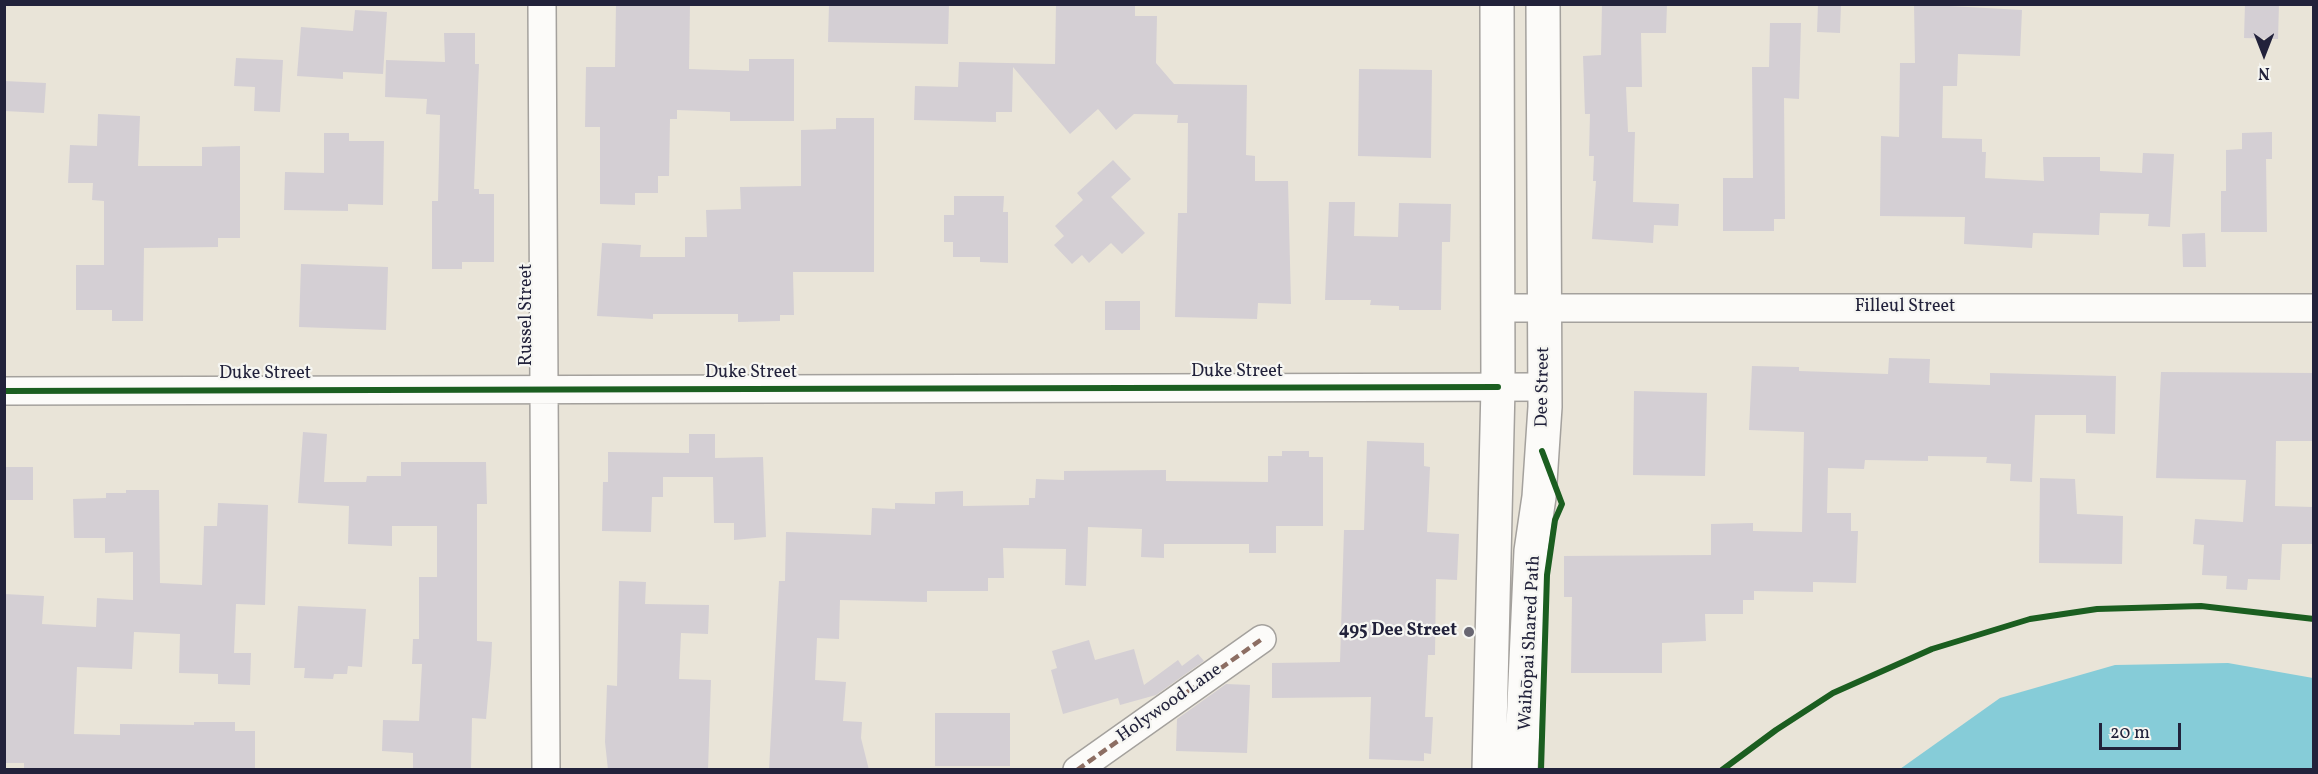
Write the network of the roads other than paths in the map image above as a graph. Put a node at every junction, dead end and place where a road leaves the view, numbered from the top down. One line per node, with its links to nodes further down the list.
1 (542, 4): 9 (street, Russel Street)
2 (1497, 4): 5 (main road)
3 (1543, 4): 4 (main road, Dee Street)
4 (1544, 307): 5 (street, Filleul Street); 6 (street, Filleul Street); 8 (main road, Dee Street)
5 (1497, 308): 7 (main road)
6 (2313, 308)
7 (1498, 387): 8 (street, Duke Street); 9 (street, Duke Street); 14 (main road)
8 (1545, 387): 15 (main road, Dee Street)
9 (544, 389): 10 (street, Duke Street); 12 (street, Russel Street)
10 (4, 391)
11 (1262, 639): 13 (street, Holywood Lane)
12 (546, 770)
13 (1077, 770)
14 (1489, 770)
15 (1521, 770)

